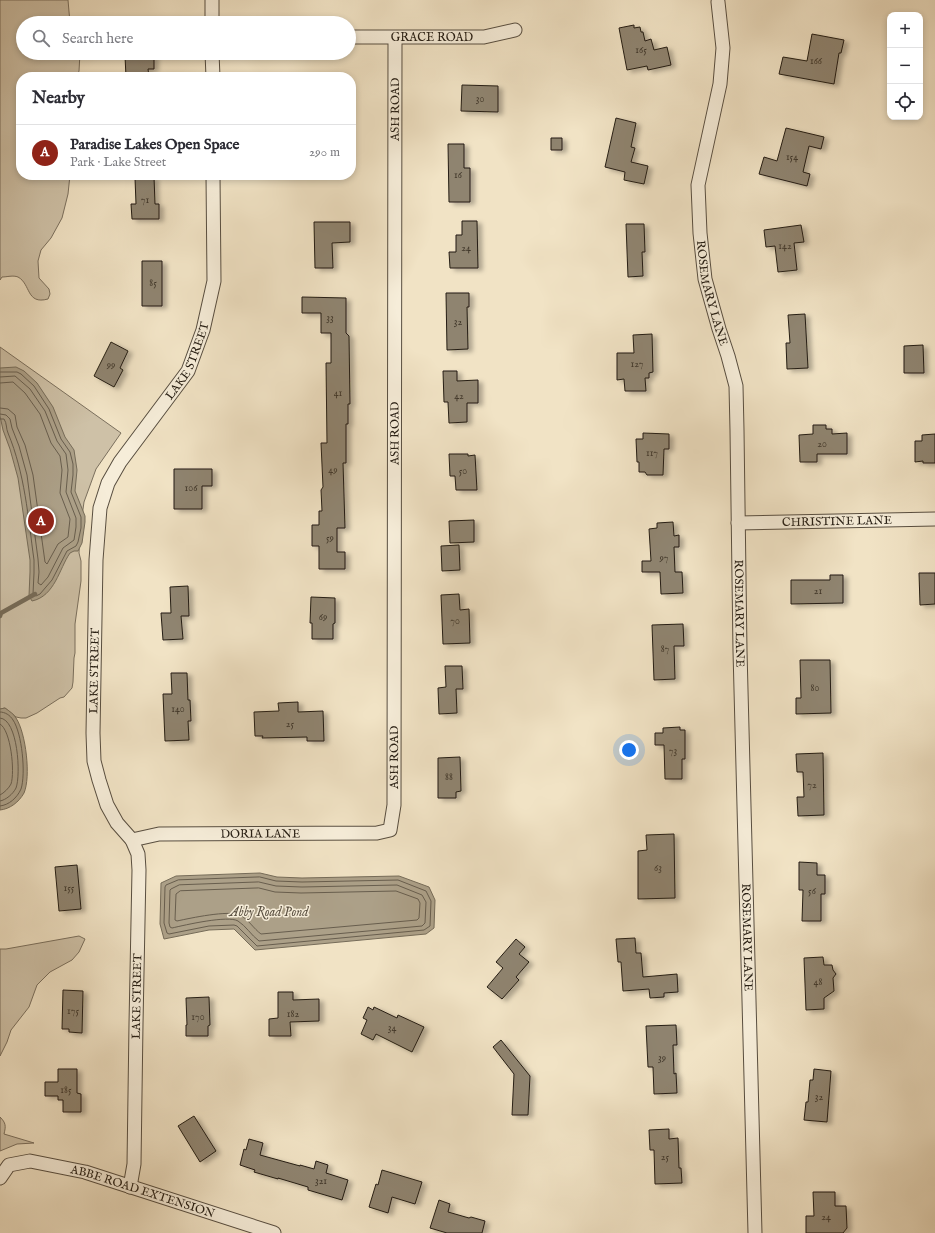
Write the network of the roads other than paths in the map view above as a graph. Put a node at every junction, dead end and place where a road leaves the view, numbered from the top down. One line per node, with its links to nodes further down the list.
1 (212, 0): 3 (street)
2 (718, 2): 11 (street, ROSEMARY LANE)
3 (212, 16)
4 (515, 30): 6 (street, GRACE ROAD)
5 (356, 37): 6 (street, GRACE ROAD)
6 (395, 38): 12 (street, ASH ROAD)
7 (212, 60): 8 (street)
8 (213, 72)
9 (213, 180): 13 (street, LAKE STREET)
10 (935, 519): 11 (street, CHRISTINE LANE)
11 (738, 523): 17 (street, ROSEMARY LANE)
12 (390, 830): 13 (street, DORIA LANE)
13 (132, 840): 15 (street, LAKE STREET)
14 (0, 1178): 15 (street, ABBE ROAD EXTENSION)
15 (130, 1187): 16 (street, ABBE ROAD EXTENSION)
16 (274, 1233)
17 (755, 1233)

